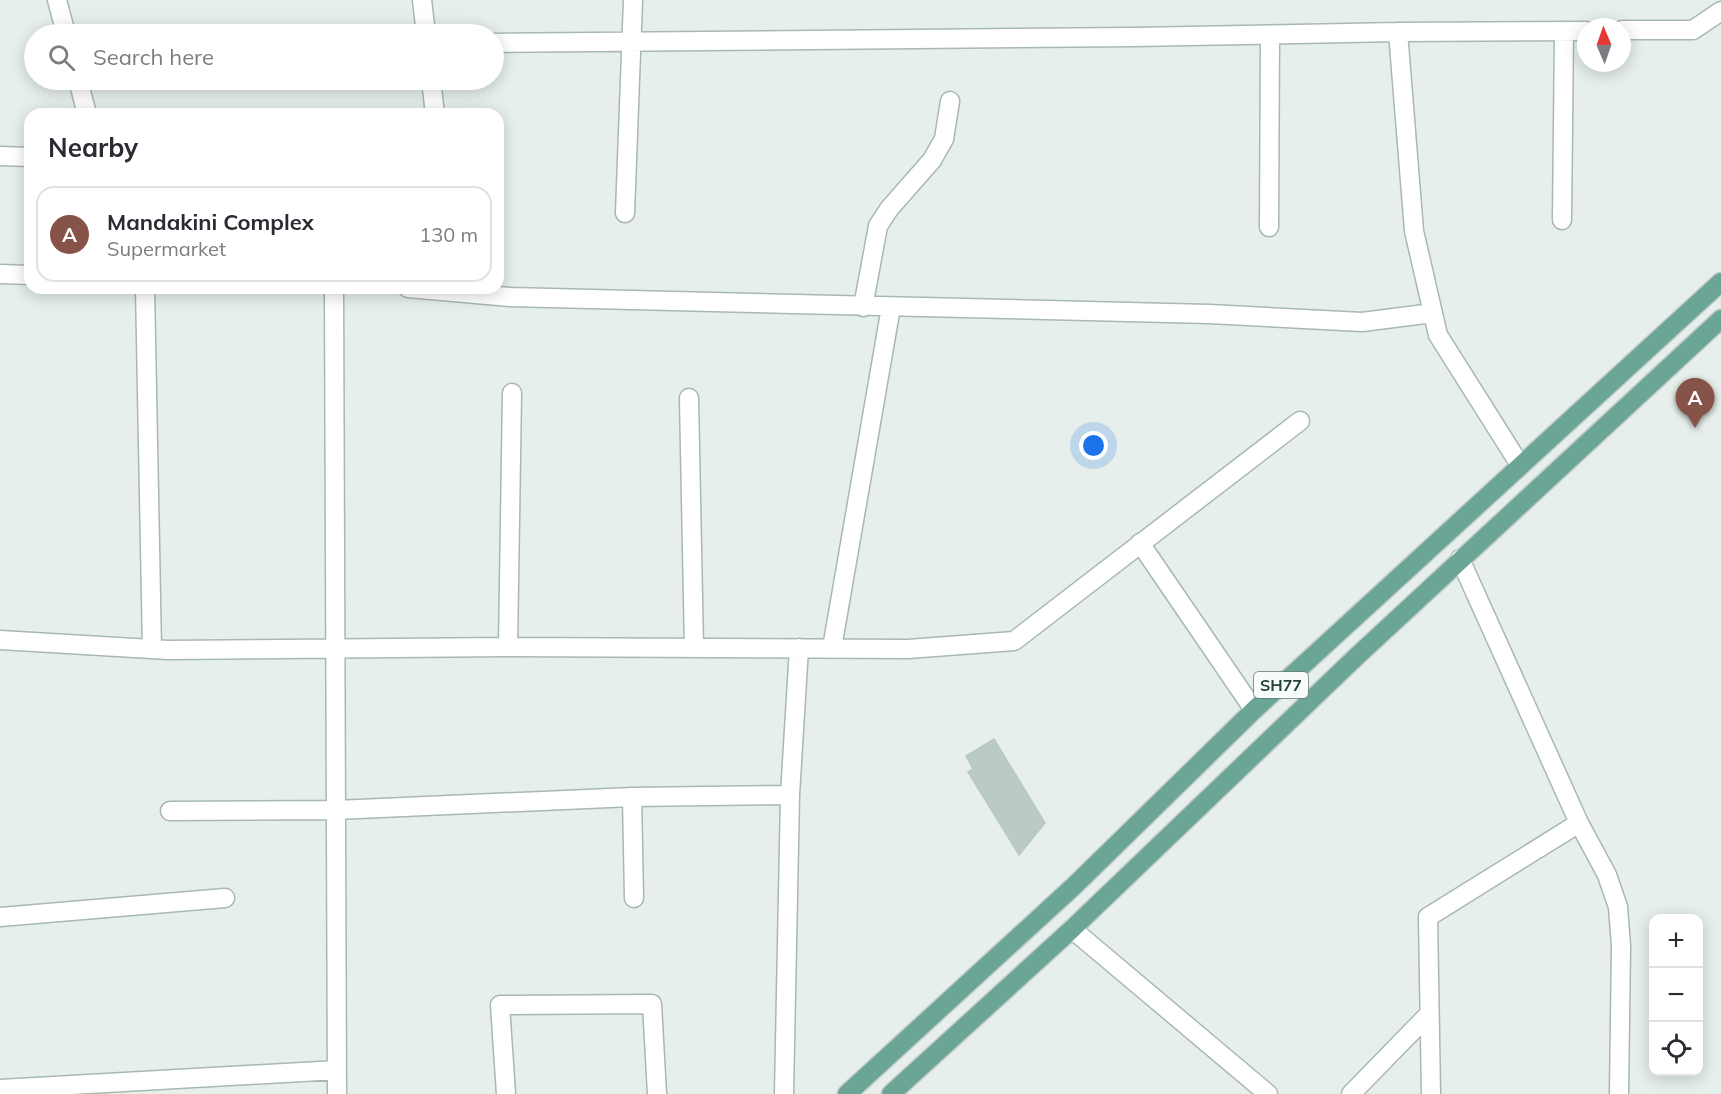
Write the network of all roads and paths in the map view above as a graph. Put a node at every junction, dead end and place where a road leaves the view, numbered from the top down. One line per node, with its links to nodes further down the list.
1 (57, 0): 5 (street)
2 (422, 0): 6 (street)
3 (633, 0): 12 (street)
4 (1721, 11): 7 (street)
5 (63, 24)
6 (425, 24)
7 (1631, 30)
8 (1564, 31): 9 (street); 10 (street); 22 (street)
9 (1577, 31)
10 (1398, 32): 11 (street); 32 (street)
11 (1270, 34): 12 (street); 23 (street)
12 (631, 41): 13 (street); 21 (street)
13 (504, 43)
14 (81, 90): 17 (street)
15 (432, 90): 18 (street)
16 (950, 100): 30 (street)
17 (85, 108)
18 (434, 108)
19 (0, 156): 20 (street)
20 (24, 157)
21 (625, 213)
22 (1562, 220)
23 (1269, 227)
24 (0, 274): 25 (street)
25 (24, 275)
26 (1721, 282): 37 (main road, SH77)
27 (145, 294): 45 (street)
28 (334, 294): 46 (street)
29 (476, 294): 30 (street)
30 (863, 307): 31 (street)
31 (891, 307): 32 (street); 44 (street)
32 (1433, 314): 37 (street)
33 (1721, 319): 39 (main road, SH77)
34 (512, 393): 41 (street)
35 (689, 398): 42 (street)
36 (1300, 421): 38 (street)
37 (1520, 465): 47 (main road, SH77)
38 (1140, 543): 44 (street); 47 (street)
39 (1460, 559): 52 (street); 56 (main road, SH77)
40 (0, 640): 45 (street)
41 (508, 647): 42 (street); 46 (street)
42 (694, 648): 43 (street)
43 (799, 648): 44 (street); 48 (street)
44 (832, 648)
45 (152, 649): 46 (street)
46 (335, 649): 50 (street)
47 (1254, 710): 65 (main road, SH77)
48 (790, 795): 49 (street); 64 (street)
49 (632, 797): 50 (street); 54 (street)
50 (336, 810): 51 (street); 58 (street)
51 (170, 811)
52 (1579, 823): 57 (street); 70 (street)
53 (225, 898): 55 (street)
54 (634, 898)
55 (0, 917)
56 (1072, 929): 66 (main road, SH77); 67 (street)
57 (1429, 1014): 68 (street); 69 (street)
58 (337, 1070): 59 (street); 61 (street)
59 (0, 1087): 60 (street)
60 (1, 1094)
61 (337, 1094)
62 (506, 1094): 63 (street)
63 (657, 1094)
64 (784, 1094)
65 (847, 1094)
66 (891, 1094)
67 (1268, 1094)
68 (1351, 1094)
69 (1431, 1094)
70 (1619, 1094)

